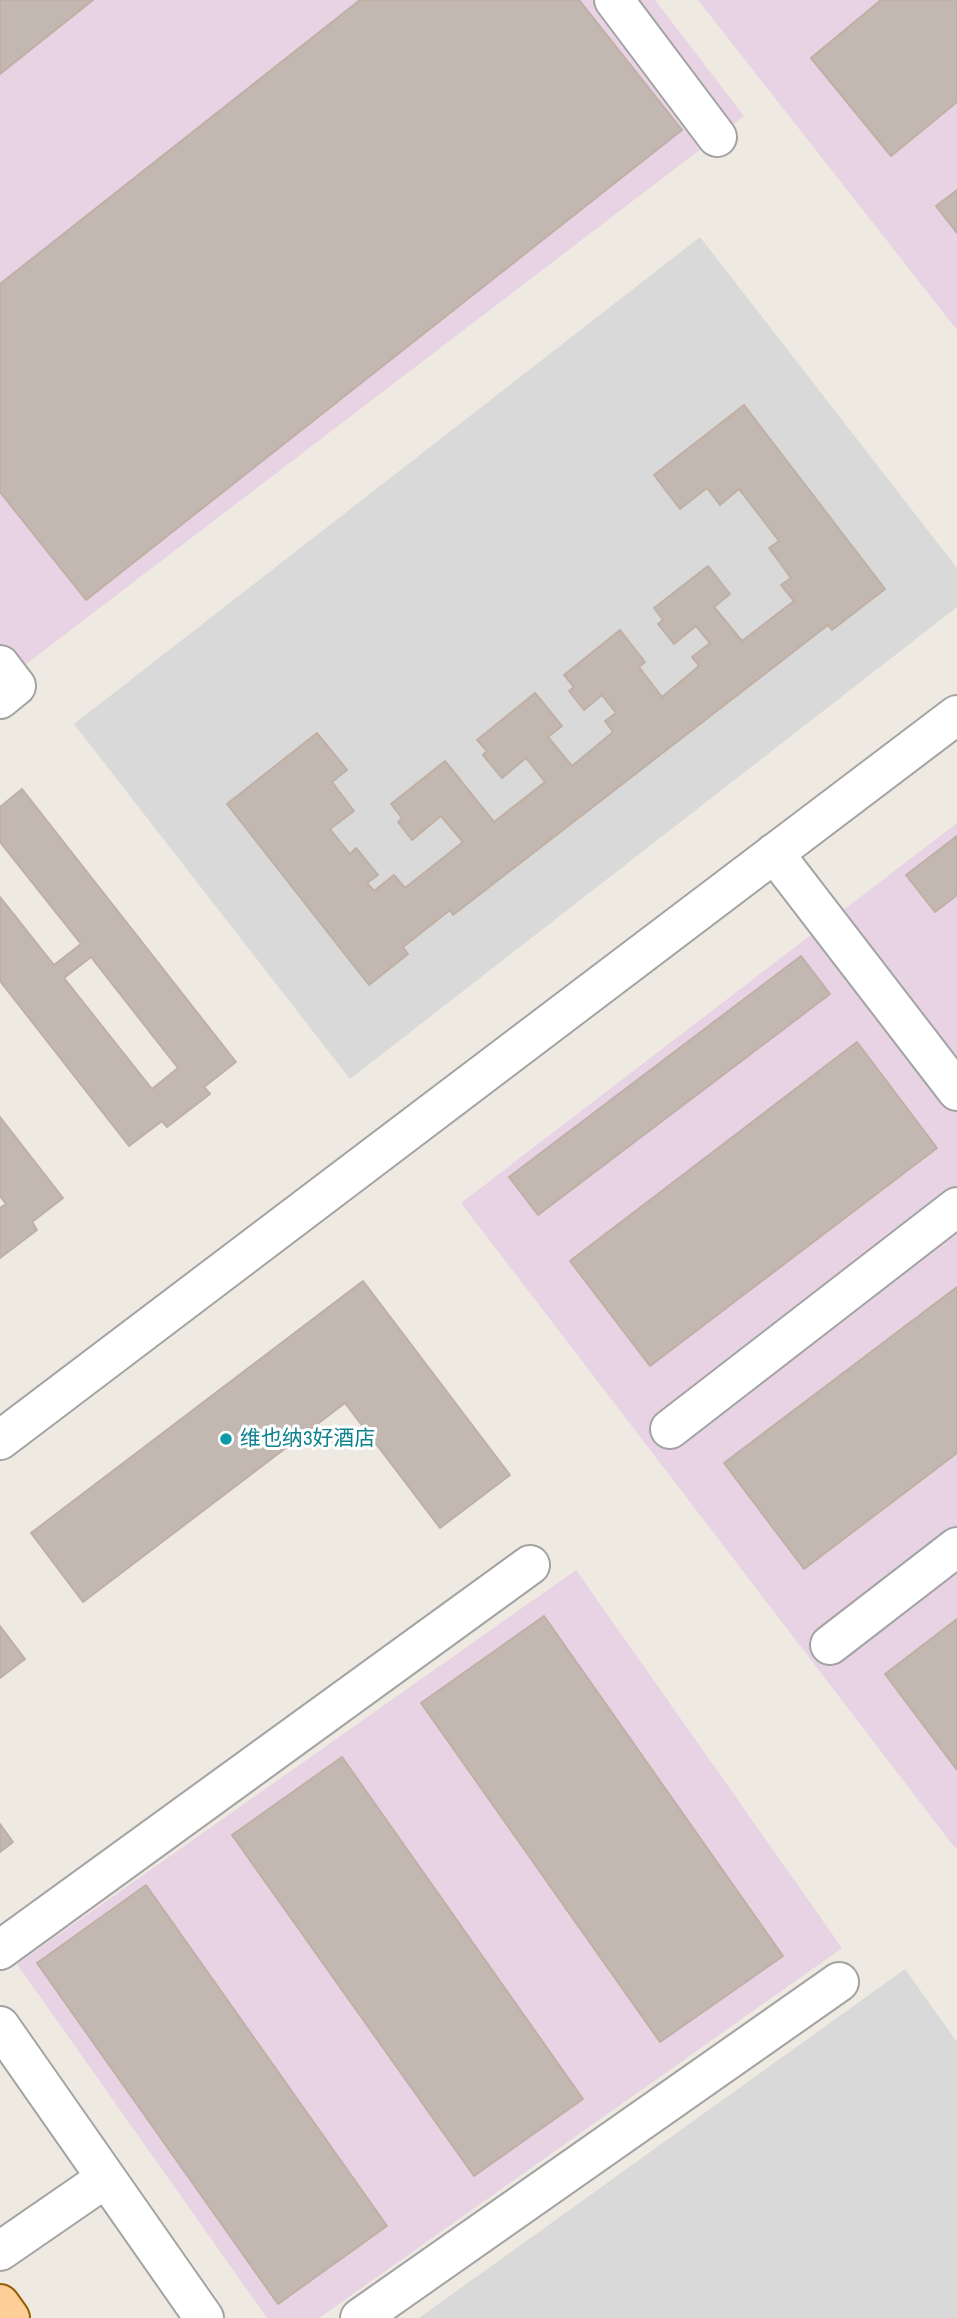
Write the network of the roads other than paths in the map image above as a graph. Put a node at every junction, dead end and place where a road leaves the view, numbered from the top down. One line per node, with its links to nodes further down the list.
1 (614, 0): 2 (street)
2 (717, 137)
3 (0, 664): 4 (street)
4 (0, 699)
5 (957, 715): 6 (street)
6 (774, 853): 7 (street); 10 (street)
7 (957, 1091)
8 (957, 1207): 9 (street)
9 (670, 1429)
10 (0, 1440)
11 (957, 1547): 13 (street)
12 (530, 1565): 14 (street)
13 (830, 1645)
14 (0, 1950)
15 (839, 1983): 22 (street)
16 (0, 2026): 17 (street)
17 (106, 2178): 18 (street); 21 (street)
18 (0, 2251)
19 (0, 2304): 20 (main road)
20 (10, 2318)
21 (204, 2318)
22 (360, 2318)

